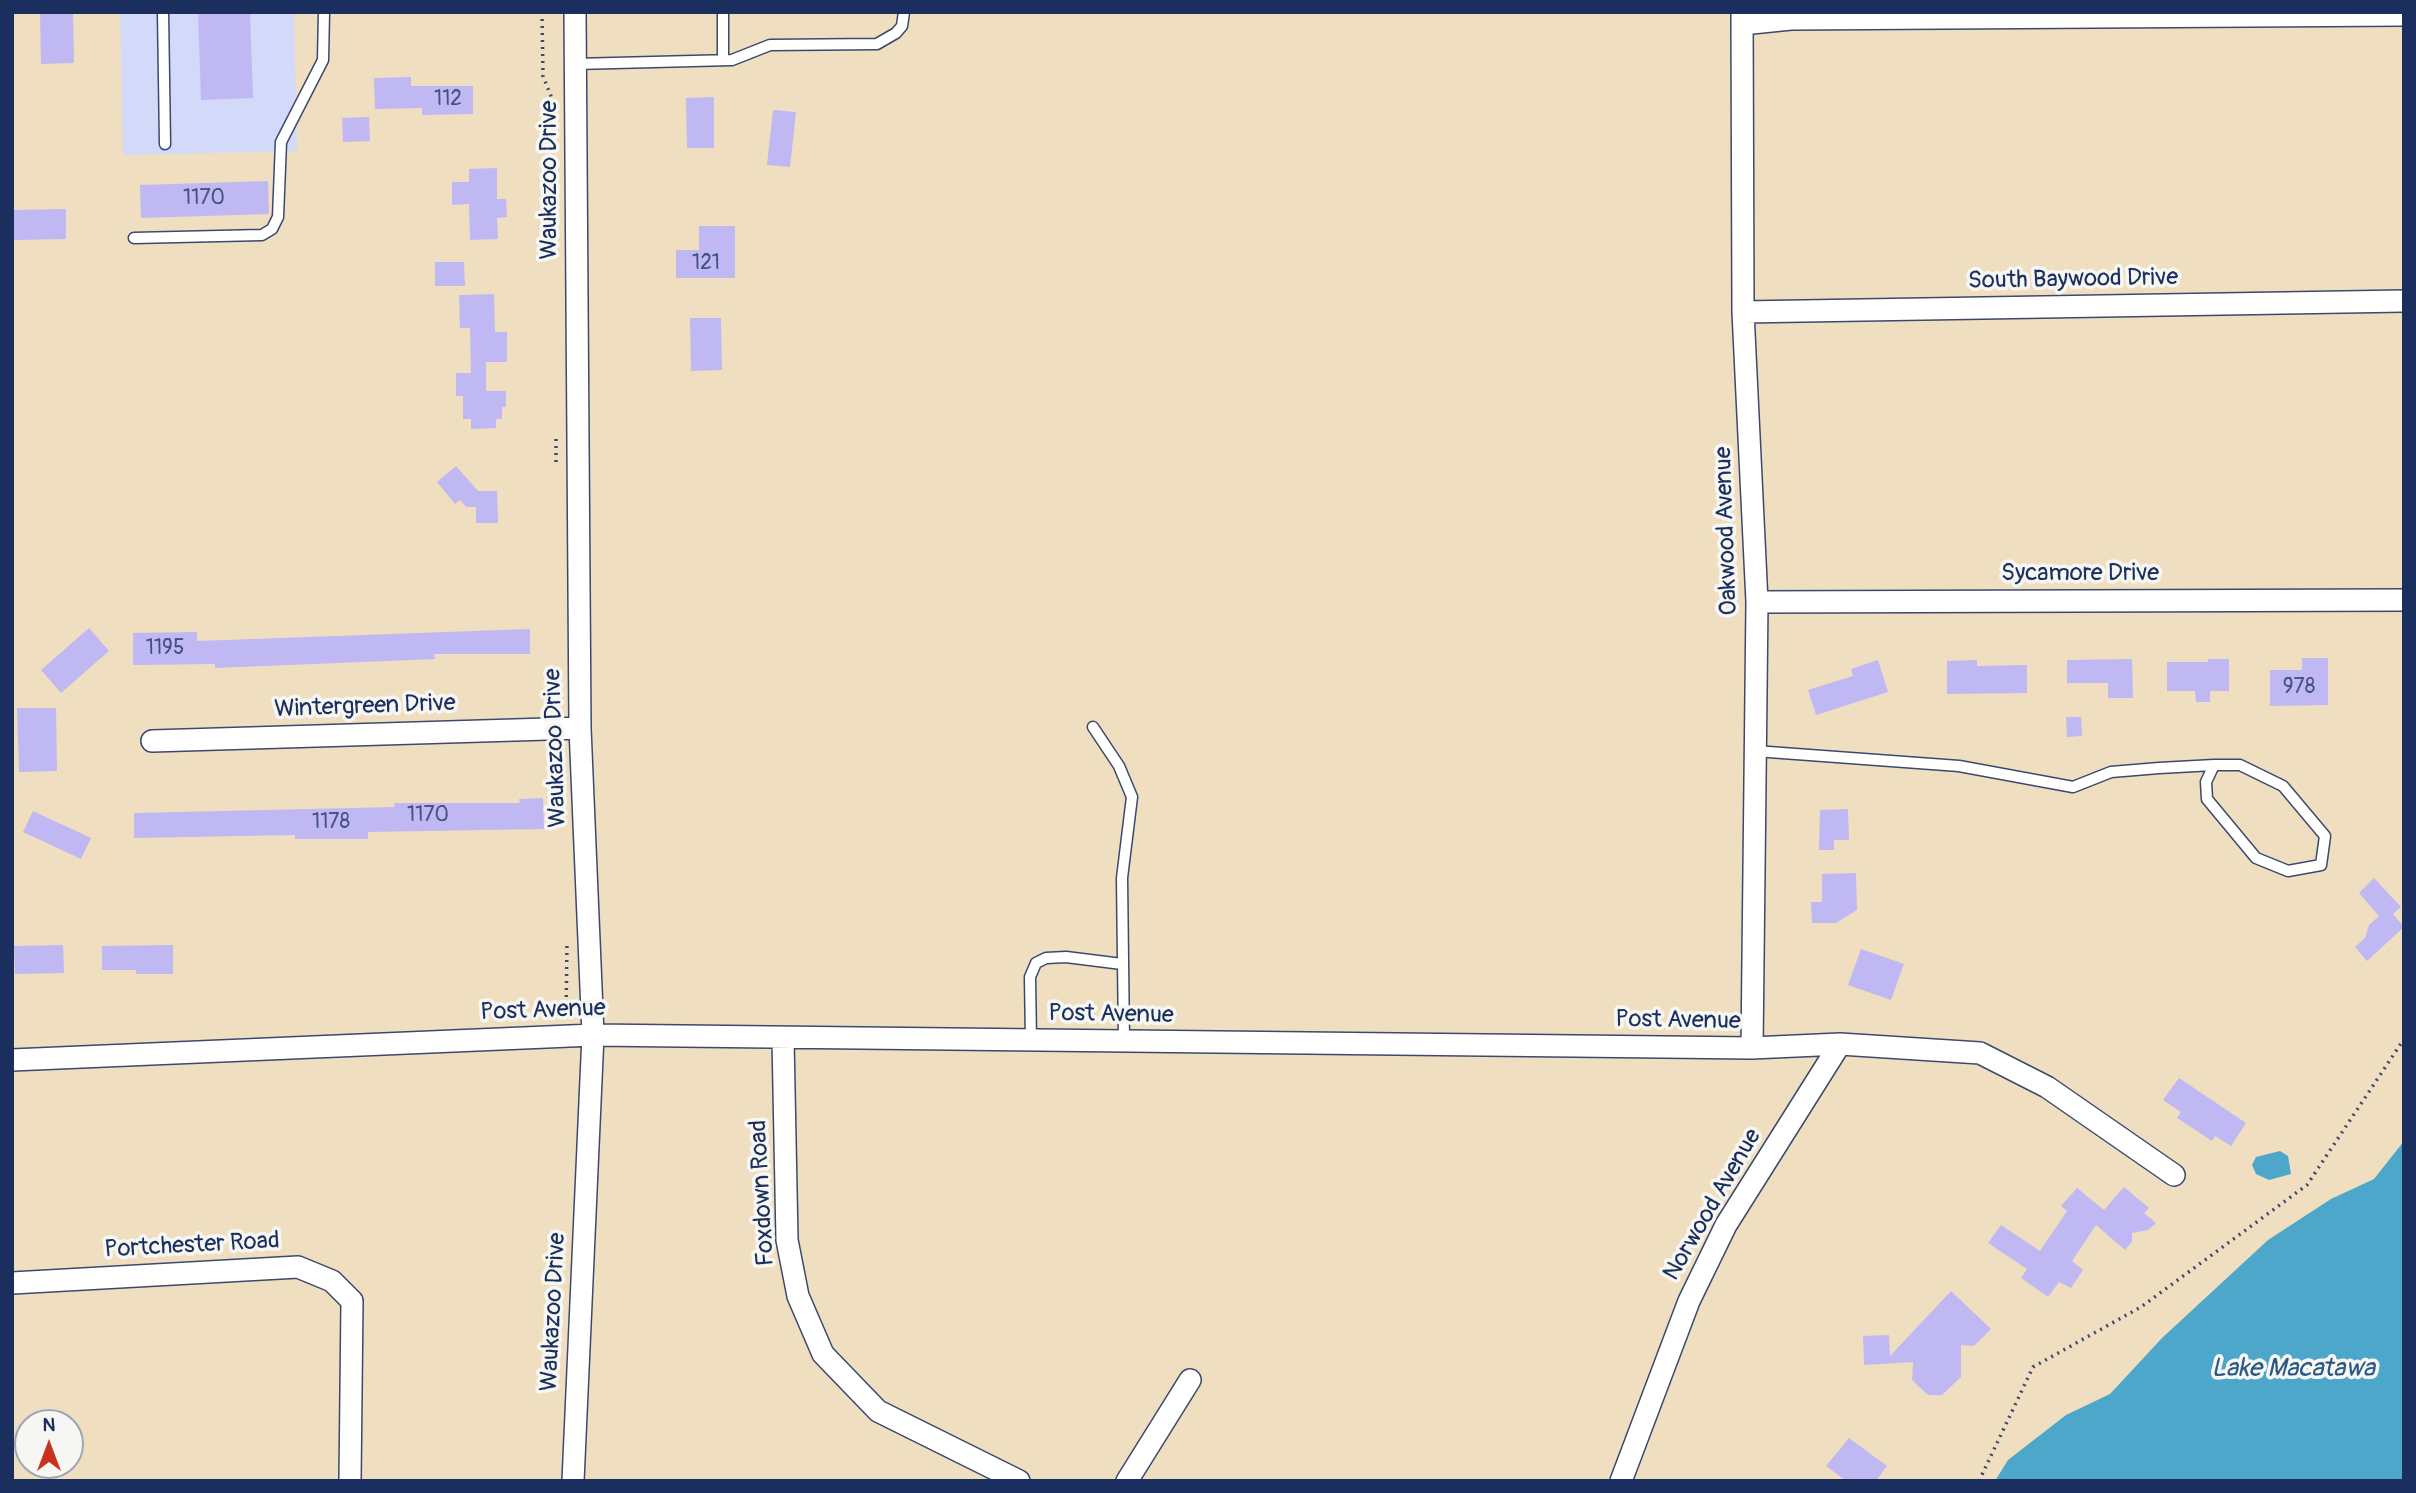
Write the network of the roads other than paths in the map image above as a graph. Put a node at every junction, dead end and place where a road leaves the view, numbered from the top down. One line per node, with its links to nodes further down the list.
1 (163, 12): 10 (lane)
2 (324, 12): 11 (lane)
3 (575, 12): 9 (street, Waukazoo Drive)
4 (723, 12): 8 (lane)
5 (904, 12): 8 (lane)
6 (2404, 15): 7 (street)
7 (1742, 18): 13 (street, Oakwood Avenue)
8 (723, 60): 9 (lane)
9 (575, 64): 17 (street, Waukazoo Drive)
10 (165, 144)
11 (134, 238)
12 (2404, 301): 13 (street, South Baywood Drive)
13 (1743, 312): 15 (street, Oakwood Avenue)
14 (2404, 600): 15 (street, Sycamore Drive)
15 (1757, 602): 19 (street, Oakwood Avenue)
16 (1093, 727): 21 (lane)
17 (580, 728): 18 (street, Wintergreen Drive); 22 (street, Waukazoo Drive)
18 (152, 741)
19 (1755, 751): 20 (lane); 27 (street, Oakwood Avenue)
20 (2214, 765): 20 (lane)
21 (1122, 964): 24 (lane); 25 (lane)
22 (593, 1035): 23 (street, Post Avenue); 28 (street, Post Avenue); 33 (street, Waukazoo Drive)
23 (783, 1039): 24 (street, Post Avenue); 34 (street, Foxdown Road)
24 (1031, 1041): 25 (street, Post Avenue)
25 (1124, 1042): 27 (street, Post Avenue)
26 (1840, 1044): 27 (street, Post Avenue); 29 (street, Post Avenue); 36 (street, Norwood Avenue)
27 (1752, 1048)
28 (12, 1060)
29 (2174, 1175)
30 (12, 1283): 32 (street, Portchester Road)
31 (1190, 1380): 35 (street)
32 (350, 1481)
33 (573, 1481)
34 (1019, 1481)
35 (1126, 1481)
36 (1621, 1481)

